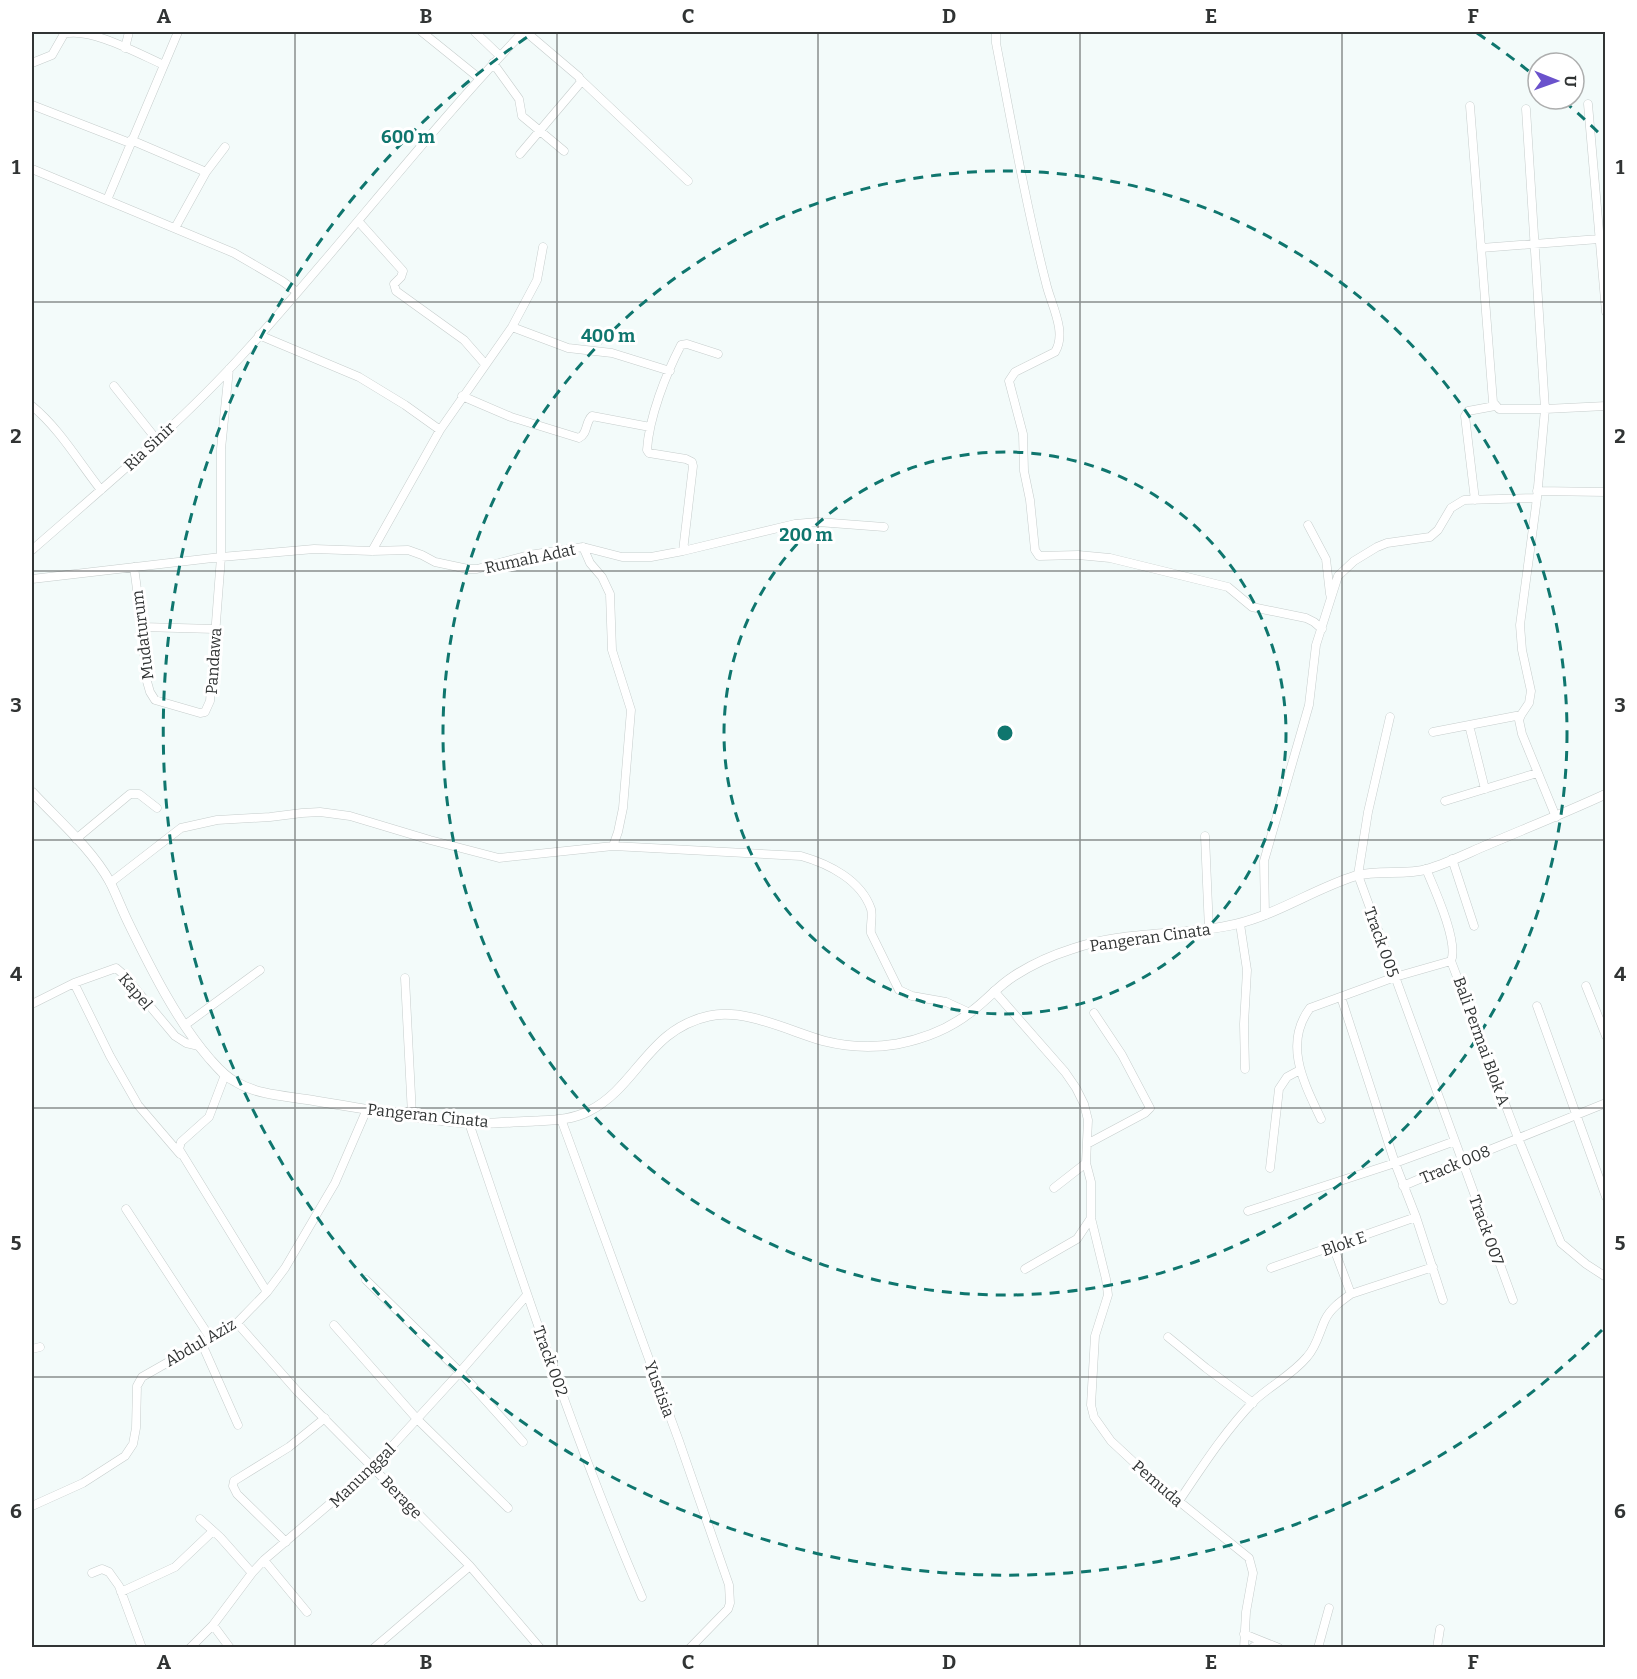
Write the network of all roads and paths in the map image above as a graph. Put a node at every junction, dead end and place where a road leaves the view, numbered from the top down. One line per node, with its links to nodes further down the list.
1 (129, 32): 8 (street)
2 (178, 32): 12 (street)
3 (422, 32): 13 (street)
4 (475, 32): 9 (street)
5 (524, 32): 9 (street, Ria Sinir); 14 (street)
6 (996, 32): 67 (street)
7 (64, 33): 8 (street); 10 (street)
8 (125, 48): 12 (street)
9 (500, 56): 11 (street, Ria Sinir)
10 (32, 63)
11 (493, 63): 13 (street, Ria Sinir); 19 (street)
12 (164, 65): 20 (street)
13 (479, 78): 28 (street, Ria Sinir)
14 (581, 80): 19 (street); 26 (street)
15 (1588, 104): 30 (street)
16 (32, 105): 20 (street)
17 (1470, 106): 33 (street)
18 (1526, 111): 31 (street)
19 (540, 132): 22 (street); 23 (street)
20 (130, 142): 25 (street); 27 (street)
21 (225, 147): 25 (street)
22 (564, 151)
23 (520, 154)
24 (32, 169): 27 (street)
25 (206, 172): 29 (street)
26 (687, 182)
27 (107, 200): 29 (street)
28 (359, 222): 34 (street, Ria Sinir); 39 (street)
29 (175, 228): 34 (street)
30 (1599, 239): 31 (street); 35 (street)
31 (1535, 245): 33 (street); 47 (street)
32 (543, 247): 36 (street)
33 (1481, 248): 45 (street)
34 (297, 292): 37 (street, Ria Sinir)
35 (1605, 312)
36 (512, 327): 39 (street); 41 (street)
37 (259, 335): 40 (street, Ria Sinir); 49 (street)
38 (718, 354): 41 (street)
39 (485, 364): 43 (street)
40 (229, 369): 50 (street, Ria Sinir); 61 (street, Pandawa)
41 (670, 371): 48 (street)
42 (114, 386): 50 (street)
43 (462, 396): 48 (street); 49 (street)
44 (32, 406): 51 (street)
45 (1495, 406): 47 (street); 54 (street)
46 (1605, 406): 47 (street)
47 (1545, 410): 53 (street)
48 (650, 427): 60 (street)
49 (440, 430): 59 (street)
50 (157, 440): 51 (street, Ria Sinir)
51 (101, 490): 58 (street, Ria Sinir)
52 (1605, 492): 53 (street)
53 (1537, 494): 54 (street); 69 (street)
54 (1475, 500): 64 (street)
55 (1308, 525): 64 (street)
56 (884, 526): 60 (street, Rumah Adat)
57 (583, 547): 59 (street, Rumah Adat); 60 (street, Rumah Adat); 82 (street)
58 (32, 550)
59 (372, 551): 61 (street, Rumah Adat)
60 (683, 551)
61 (221, 557): 62 (street, Rumah Adat); 66 (street, Pandawa)
62 (134, 567): 63 (street, Rumah Adat); 65 (street, Mudaturum)
63 (32, 579)
64 (1330, 595): 67 (street)
65 (142, 627): 66 (street); 68 (street, Mudaturum)
66 (215, 629): 68 (street, Pandawa)
67 (1322, 629): 87 (street)
68 (156, 700)
69 (1521, 715): 71 (street); 73 (street)
70 (1390, 717): 85 (street, Track 005)
71 (1469, 725): 72 (street); 74 (street)
72 (1433, 732)
73 (1537, 773): 74 (street); 79 (street)
74 (1485, 789): 77 (street)
75 (32, 792): 81 (street, Pangeran Cinata)
76 (1605, 794): 79 (street, Pangeran Cinata)
77 (1445, 801)
78 (157, 808): 81 (street)
79 (1556, 817): 83 (street, Pangeran Cinata)
80 (1205, 836): 90 (street)
81 (76, 839): 86 (street, Pangeran Cinata)
82 (613, 846): 86 (street); 101 (street)
83 (1452, 859): 84 (street, Pangeran Cinata); 89 (street)
84 (1426, 869): 85 (street, Pangeran Cinata); 91 (street)
85 (1358, 875): 87 (street, Pangeran Cinata); 93 (street, Track 005)
86 (110, 883): 103 (street, Pangeran Cinata)
87 (1265, 915): 88 (street, Pangeran Cinata)
88 (1240, 924): 90 (street, Pangeran Cinata); 106 (street)
89 (1474, 926)
90 (1209, 930): 97 (street, Pangeran Cinata)
91 (1451, 960): 93 (street, Bali Permai Blok A); 116 (street, Bali Permai Blok A)
92 (260, 970): 103 (street)
93 (1395, 977): 98 (street, Bali Permai Blok A); 117 (street, Track 005)
94 (405, 978): 112 (street)
95 (74, 983): 99 (street, Kapel); 105 (street, Kapel); 119 (street)
96 (1586, 986): 104 (street)
97 (994, 991): 101 (street, Pangeran Cinata); 118 (street)
98 (1341, 997): 107 (street, Bali Permai Blok A); 122 (street)
99 (32, 1004)
100 (1537, 1006): 111 (street)
101 (970, 1013): 113 (street, Pangeran Cinata)
102 (1094, 1013): 118 (street)
103 (185, 1025): 105 (street, Pangeran Cinata)
104 (1605, 1036)
105 (199, 1046): 108 (street, Pangeran Cinata)
106 (1245, 1069)
107 (1300, 1070): 114 (street, Bali Permai Blok A); 123 (street)
108 (225, 1075): 110 (street, Pangeran Cinata); 119 (street)
109 (1605, 1103): 111 (street, Track 008)
110 (367, 1109): 112 (street, Pangeran Cinata); 137 (street, Abdul Aziz)
111 (1575, 1114): 116 (street, Track 008); 126 (street)
112 (412, 1116): 115 (street, Pangeran Cinata)
113 (561, 1119): 115 (street, Pangeran Cinata); 177 (street, Yustisia)
114 (1321, 1119)
115 (469, 1123): 139 (street, Track 002)
116 (1518, 1138): 120 (street, Track 008); 135 (street, Bali Permai Blok A)
117 (1455, 1141): 120 (street, Track 005); 122 (street)
118 (1087, 1144): 121 (street)
119 (181, 1155): 137 (street)
120 (1462, 1161): 124 (street, Track 008); 141 (street, Track 007)
121 (1086, 1163): 125 (street); 130 (street)
122 (1395, 1163): 124 (street, Track 008); 128 (street, Track 008)
123 (1270, 1168)
124 (1403, 1186): 129 (street)
125 (1054, 1188)
126 (1605, 1197)
127 (126, 1209): 145 (street)
128 (1248, 1210)
129 (1416, 1217): 131 (street, Blok E); 132 (street)
130 (1091, 1218): 134 (street); 154 (street, Pemuda)
131 (1333, 1246): 133 (street, Blok E); 138 (street)
132 (1433, 1267): 138 (street); 140 (street)
133 (1271, 1268)
134 (1025, 1269)
135 (1605, 1277)
136 (366, 1280): 147 (street)
137 (267, 1293): 142 (street, Abdul Aziz)
138 (1350, 1294): 148 (street)
139 (527, 1295): 147 (street, Manunggal); 165 (street, Track 002)
140 (1443, 1300)
141 (1513, 1300)
142 (237, 1323): 145 (street, Abdul Aziz); 149 (street, Berage)
143 (334, 1325): 150 (street)
144 (1168, 1337): 148 (street)
145 (211, 1339): 146 (street, Abdul Aziz)
146 (202, 1344): 151 (street); 155 (street, Abdul Aziz)
147 (460, 1372): 150 (street, Manunggal); 152 (street)
148 (1253, 1402): 154 (street)
149 (325, 1418): 153 (street, Berage); 159 (street)
150 (417, 1419): 153 (street, Manunggal); 156 (street)
151 (238, 1425)
152 (523, 1442)
153 (373, 1467): 159 (street, Manunggal); 161 (street, Berage)
154 (1179, 1501): 170 (street, Pemuda)
155 (32, 1506)
156 (508, 1508)
157 (200, 1519): 158 (street)
158 (213, 1531): 163 (street); 164 (street)
159 (286, 1542): 160 (street, Manunggal)
160 (264, 1560): 163 (street, Manunggal); 167 (street)
161 (470, 1566): 175 (street); 176 (street, Berage)
162 (92, 1573): 164 (street)
163 (252, 1573): 168 (street, Manunggal)
164 (122, 1592): 172 (street)
165 (642, 1597)
166 (1329, 1608): 181 (street)
167 (307, 1612)
168 (213, 1625): 173 (street, Manunggal); 174 (street)
169 (1440, 1629): 182 (street)
170 (1244, 1634): 171 (street); 178 (street, Pemuda)
171 (1266, 1643): 179 (street); 180 (street)
172 (142, 1647)
173 (190, 1647)
174 (230, 1647)
175 (374, 1647)
176 (540, 1647)
177 (690, 1647)
178 (1244, 1647)
179 (1252, 1647)
180 (1279, 1647)
181 (1318, 1647)
182 (1437, 1647)

